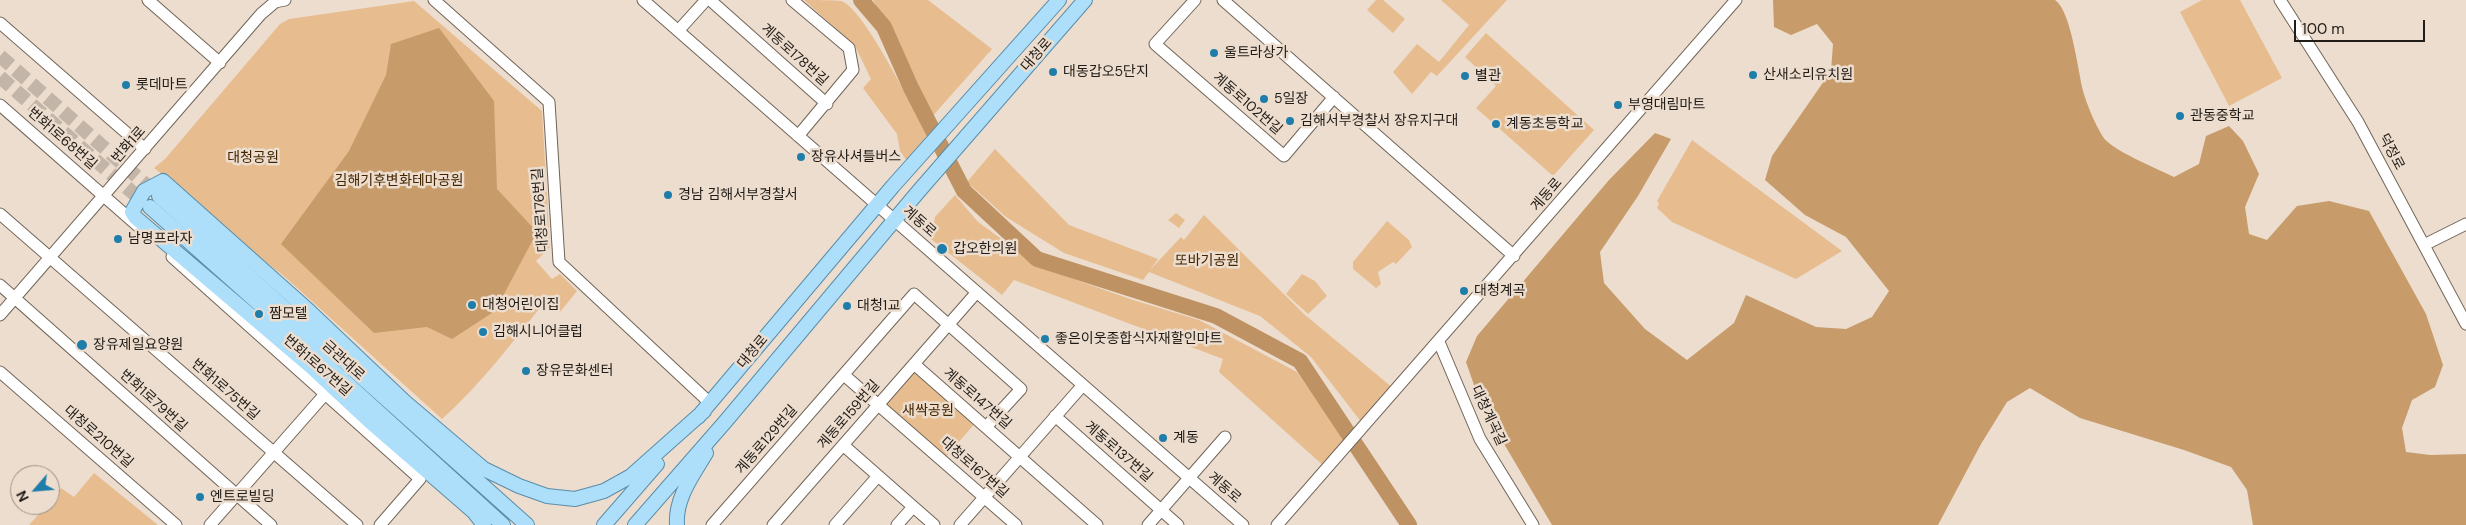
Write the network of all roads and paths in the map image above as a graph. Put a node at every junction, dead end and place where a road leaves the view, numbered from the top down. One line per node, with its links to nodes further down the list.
1 (148, 0): 16 (street)
2 (278, 0): 16 (street, 번화1로)
3 (434, 0): 48 (street, 대청로176번길)
4 (643, 0): 15 (street, 계동로)
5 (706, 0): 15 (street)
6 (710, 0): 18 (street, 계동로178번길)
7 (792, 0): 18 (street)
8 (1058, 0): 24 (main road, 대청로)
9 (1085, 0): 27 (main road, 대청로)
10 (1195, 0): 17 (street, 계동로102번길)
11 (1223, 0): 17 (street)
12 (1736, 0): 30 (street, 계동로)
13 (2280, 0): 29 (street, 덕정로)
14 (0, 23): 21 (street)
15 (678, 31): 20 (street, 계동로)
16 (220, 63): 21 (street, 번화1로)
17 (1334, 97): 30 (street)
18 (827, 104): 20 (street, 계동로178번길)
19 (0, 105): 22 (street, 번화1로68번길)
20 (798, 136): 24 (street, 계동로)
21 (146, 149): 22 (street, 번화1로)
22 (104, 196): 31 (street, 번화1로); 45 (street, 번화1로67번길)
23 (159, 196): 40 (main road, 금관대로)
24 (876, 204): 27 (street, 계동로); 48 (main road, 대청로)
25 (150, 208): 43 (main road, 금관대로)
26 (0, 214): 31 (street, 번화1로75번길)
27 (895, 220): 33 (street, 계동로); 50 (main road, 대청로)
28 (2466, 224): 29 (street)
29 (2424, 245): 36 (street, 덕정로)
30 (1514, 256): 38 (street, 계동로)
31 (50, 258): 34 (street, 번화1로); 54 (street, 번화1로75번길)
32 (0, 285): 34 (street, 번화1로79번길)
33 (977, 292): 37 (street, 계동로159번길); 44 (street, 계동로)
34 (15, 298): 35 (street, 번화1로); 59 (street, 번화1로79번길)
35 (0, 316)
36 (2466, 324)
37 (948, 325): 39 (street, 계동로159번길); 42 (street); 51 (street)
38 (1439, 342): 85 (street, 계동로); 86 (street, 대청계곡길)
39 (914, 364): 47 (street, 계동로159번길); 51 (street, 계동로147번길)
40 (350, 368): 46 (main road); 70 (main road, 금관대로)
41 (0, 372): 63 (street, 대청로210번길)
42 (844, 375): 47 (street, 대청로167번길); 74 (street, 계동로129번길)
43 (348, 385): 56 (main road); 69 (main road, 금관대로)
44 (1083, 385): 49 (street); 58 (street, 계동로)
45 (326, 393): 54 (street); 56 (street, 번화1로67번길)
46 (405, 402): 48 (main road); 56 (main road)
47 (878, 405): 53 (street, 계동로159번길); 60 (street, 대청로167번길)
48 (707, 407): 71 (main road, 대청로)
49 (1055, 416): 55 (street); 62 (street, 계동로137번길)
50 (725, 422): 72 (main road, 대청로); 73 (main road)
51 (986, 427): 55 (street, 계동로147번길)
52 (1225, 438): 58 (street)
53 (843, 445): 57 (street); 75 (street, 계동로159번길)
54 (274, 452): 59 (street); 66 (street, 번화1로75번길)
55 (1020, 457): 60 (street); 81 (street, 계동로147번길)
56 (419, 472): 67 (street); 68 (main road)
57 (878, 476): 61 (street); 76 (street)
58 (1190, 478): 62 (street); 84 (street, 계동로)
59 (236, 495): 64 (street); 65 (street, 번화1로79번길)
60 (984, 497): 79 (street); 80 (street, 대청로167번길)
61 (913, 507): 77 (street); 78 (street)
62 (1161, 510): 82 (street); 83 (street, 계동로137번길)
63 (176, 525)
64 (210, 525)
65 (272, 525)
66 (357, 525)
67 (380, 525)
68 (484, 525)
69 (503, 525)
70 (527, 525)
71 (604, 525)
72 (634, 525)
73 (677, 525)
74 (712, 525)
75 (773, 525)
76 (836, 525)
77 (897, 525)
78 (934, 525)
79 (960, 525)
80 (1016, 525)
81 (1097, 525)
82 (1148, 525)
83 (1178, 525)
84 (1243, 525)
85 (1277, 525)
86 (1533, 525)

